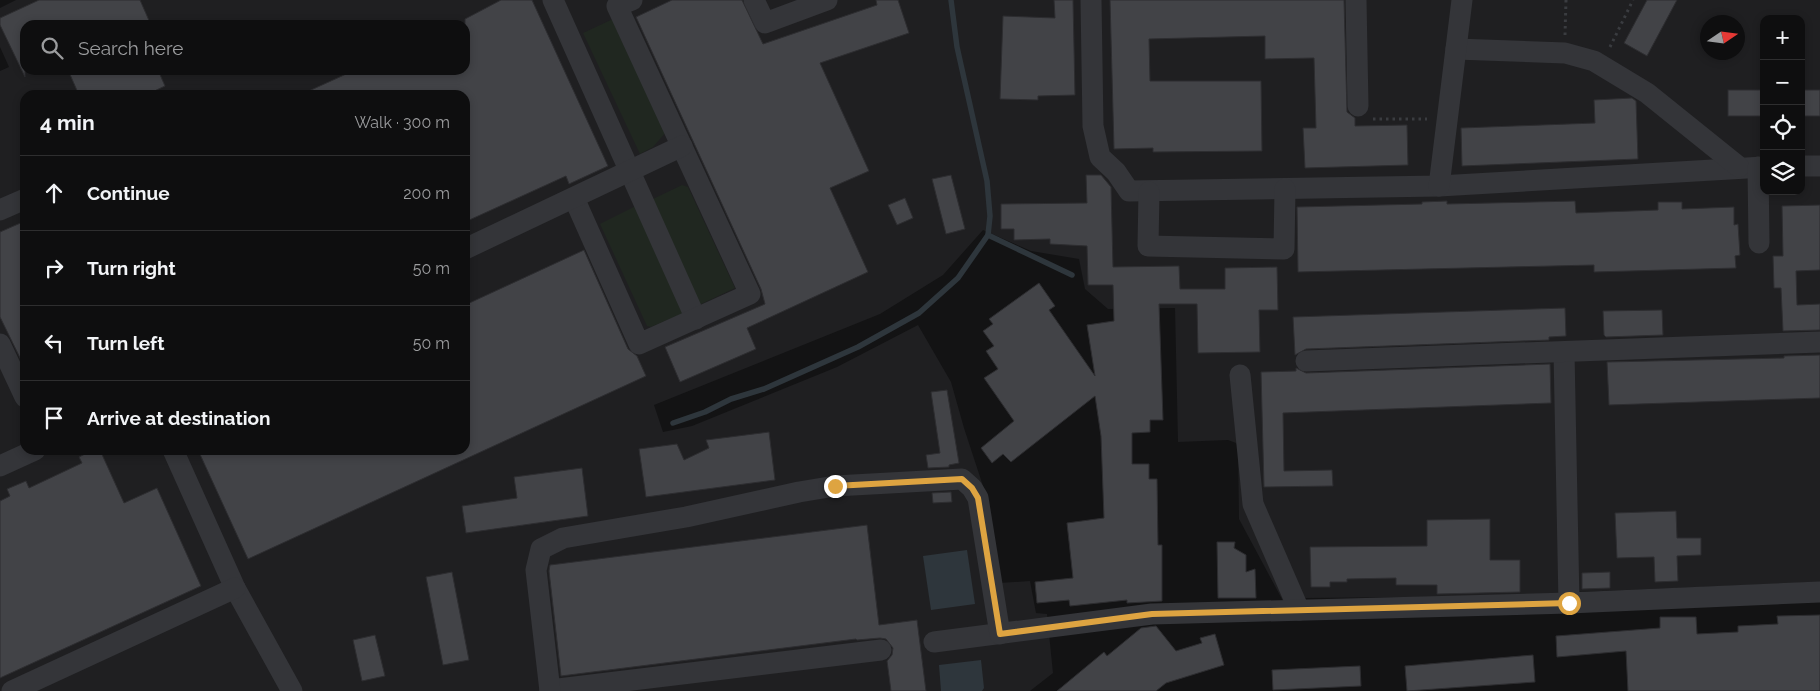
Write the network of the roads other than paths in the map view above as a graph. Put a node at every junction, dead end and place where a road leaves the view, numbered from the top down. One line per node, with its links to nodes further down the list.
1 (553, 0): 14 (street)
2 (632, 0): 10 (street)
3 (754, 0): 4 (street)
4 (827, 0)
5 (1091, 0): 17 (street)
6 (1356, 0): 9 (street)
7 (1462, 0): 8 (street)
8 (1456, 49): 13 (street); 15 (street)
9 (1358, 106)
10 (682, 146): 14 (street); 23 (street)
11 (1805, 166): 12 (street)
12 (1820, 166)
13 (1753, 167): 15 (street); 21 (street)
14 (630, 172): 18 (street); 23 (street)
15 (1439, 186): 16 (street)
16 (1285, 189): 17 (street); 17 (street)
17 (1149, 192)
18 (574, 198): 22 (street); 23 (street)
19 (20, 200): 20 (street)
20 (0, 210)
21 (1759, 243)
22 (470, 247)
23 (696, 319)
24 (1820, 342): 26 (street)
25 (0, 344): 29 (street)
26 (1564, 352): 27 (street); 35 (street)
27 (1306, 362)
28 (1240, 375): 36 (street)
29 (20, 386)
30 (24, 455): 32 (street)
31 (175, 455): 33 (street)
32 (0, 466)
33 (235, 588): 41 (street); 42 (street)
34 (1820, 592): 35 (street)
35 (1569, 595): 36 (street)
36 (1296, 603): 37 (street)
37 (1000, 634): 38 (street); 40 (street)
38 (934, 642)
39 (881, 650): 40 (street)
40 (550, 690)
41 (12, 691)
42 (292, 691)

